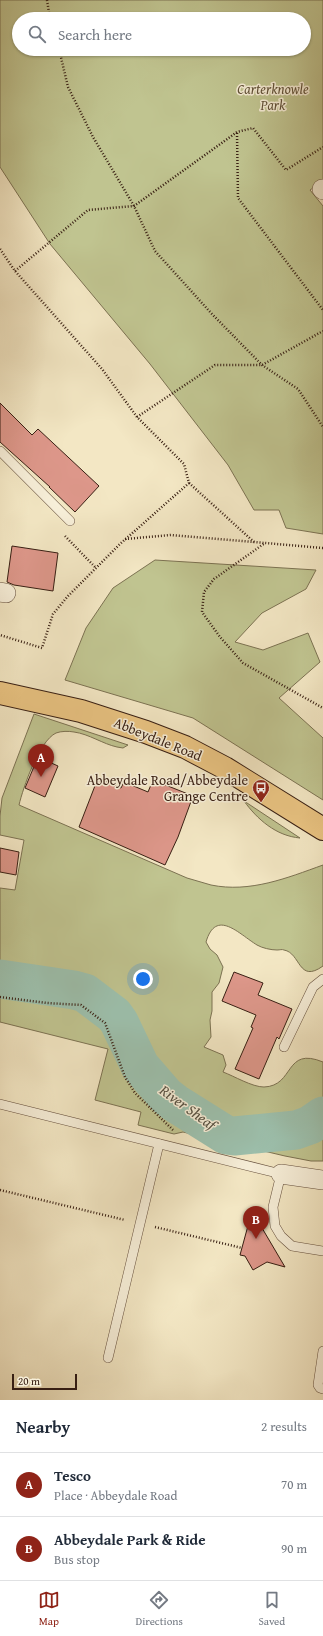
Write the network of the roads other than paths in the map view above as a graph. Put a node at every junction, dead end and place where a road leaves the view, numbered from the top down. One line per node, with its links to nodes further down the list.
1 (0, 451): 2 (lane)
2 (70, 521)
3 (0, 694): 4 (main road, Abbeydale Road)
4 (323, 829)
5 (323, 979): 6 (lane)
6 (284, 1047)
7 (0, 1104): 8 (lane)
8 (159, 1144): 9 (lane); 13 (lane)
9 (281, 1174): 10 (street); 11 (lane)
10 (323, 1180)
11 (323, 1251)
12 (323, 1351): 14 (lane)
13 (108, 1358)
14 (323, 1389)

